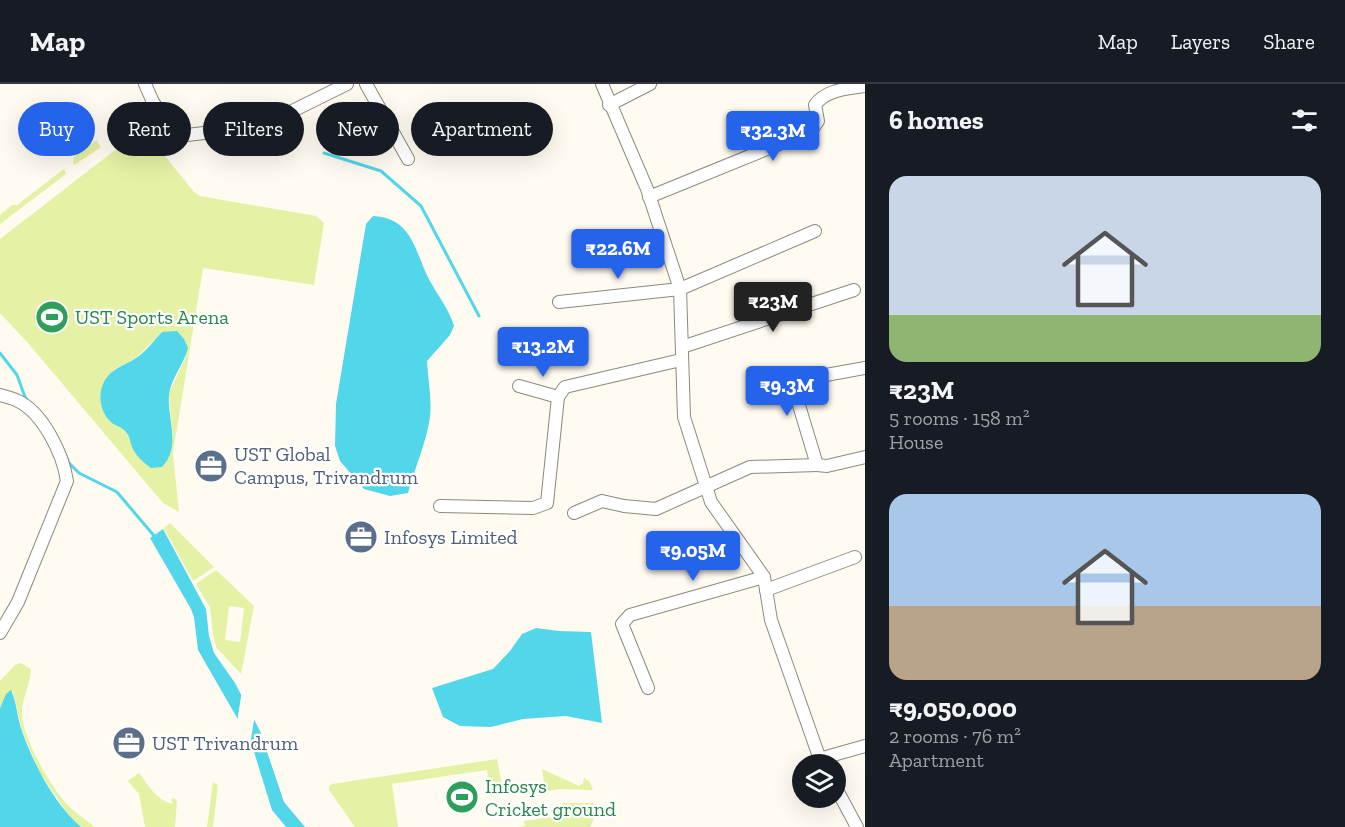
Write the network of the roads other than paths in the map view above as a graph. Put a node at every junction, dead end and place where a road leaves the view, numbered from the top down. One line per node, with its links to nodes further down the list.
1 (145, 84): 2 (street)
2 (347, 84)
3 (366, 84): 8 (street)
4 (602, 84): 7 (street)
5 (650, 84): 7 (street)
6 (865, 86): 9 (street)
7 (609, 105): 9 (street)
8 (408, 159)
9 (649, 196): 11 (street)
10 (815, 231): 11 (street)
11 (680, 289): 13 (street); 14 (street)
12 (854, 290): 14 (street)
13 (559, 302)
14 (681, 353): 18 (street); 21 (street)
15 (865, 368): 20 (street)
16 (519, 386): 18 (street)
17 (0, 394): 26 (street)
18 (558, 398): 22 (street)
19 (865, 457): 20 (street)
20 (817, 465): 21 (street)
21 (706, 487): 23 (street); 25 (street)
22 (440, 506)
23 (574, 513)
24 (855, 557): 25 (street)
25 (765, 584): 27 (street); 29 (street)
26 (0, 633)
27 (648, 688)
28 (865, 746): 30 (street)
29 (818, 754)
30 (843, 754)
31 (846, 807): 32 (street)
32 (857, 827)

